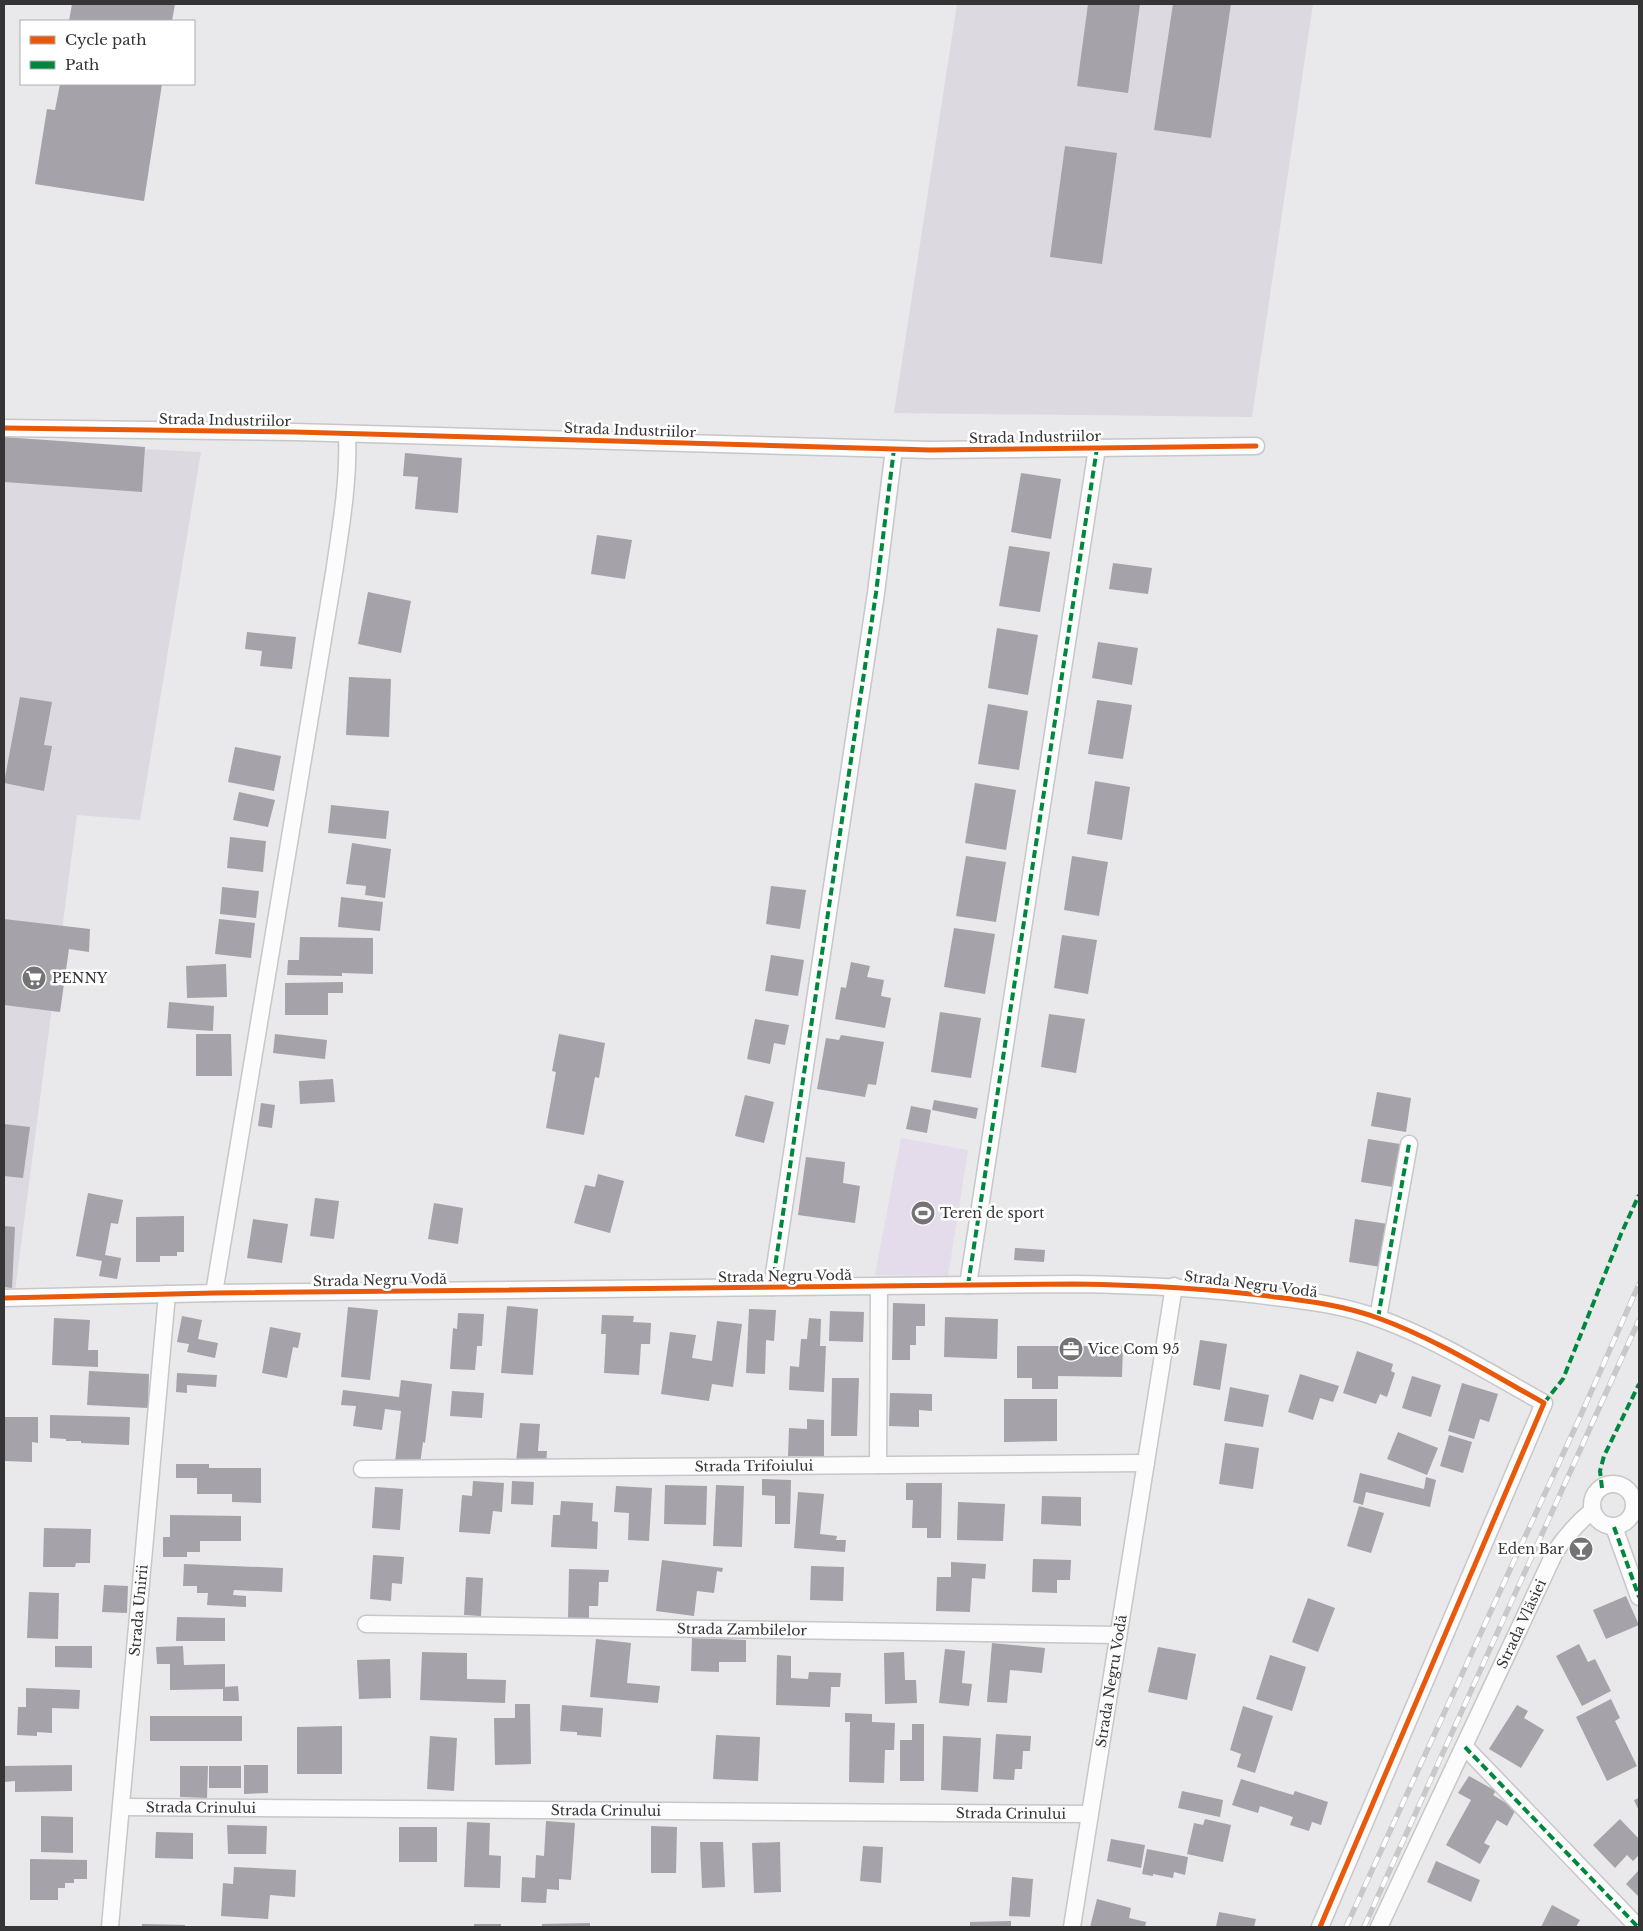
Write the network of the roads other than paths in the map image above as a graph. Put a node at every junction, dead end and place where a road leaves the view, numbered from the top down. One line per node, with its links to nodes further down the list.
1 (4, 428): 2 (street, Strada Industriilor)
2 (347, 434): 5 (street, Strada Industriilor); 11 (street)
3 (1256, 446): 4 (street, Strada Industriilor)
4 (1097, 448): 5 (street, Strada Industriilor); 7 (street)
5 (894, 449): 10 (street)
6 (1409, 1144): 14 (street)
7 (968, 1285): 8 (street, Strada Negru Vodă); 9 (street, Strada Negru Vodă)
8 (879, 1286): 10 (street, Strada Negru Vodă); 16 (street)
9 (1174, 1286): 14 (street, Strada Negru Vodă); 15 (street, Strada Negru Vodă)
10 (772, 1287): 11 (street, Strada Negru Vodă)
11 (214, 1293): 12 (street, Strada Negru Vodă)
12 (167, 1294): 13 (street, Strada Negru Vodă); 25 (street, Strada Unirii)
13 (4, 1298)
14 (1378, 1318): 29 (street, Strada Negru Vodă)
15 (1146, 1463): 16 (street, Strada Trifoiului); 23 (street, Strada Negru Vodă)
16 (878, 1465): 17 (street, Strada Trifoiului)
17 (362, 1469)
18 (1635, 1493): 19 (street); 20 (street)
19 (1592, 1511): 20 (street); 24 (street, Strada Vlăsiei)
20 (1614, 1527): 21 (street)
21 (1639, 1597)
22 (366, 1624): 23 (street, Strada Zambilelor)
23 (1118, 1636): 26 (street, Strada Negru Vodă)
24 (1465, 1747): 30 (street, Strada Vlăsiei); 31 (street)
25 (122, 1807): 26 (street, Strada Crinului); 27 (street, Strada Unirii)
26 (1089, 1814): 28 (street, Strada Negru Vodă)
27 (110, 1927)
28 (1072, 1927)
29 (1320, 1927)
30 (1379, 1927)
31 (1638, 1927)

